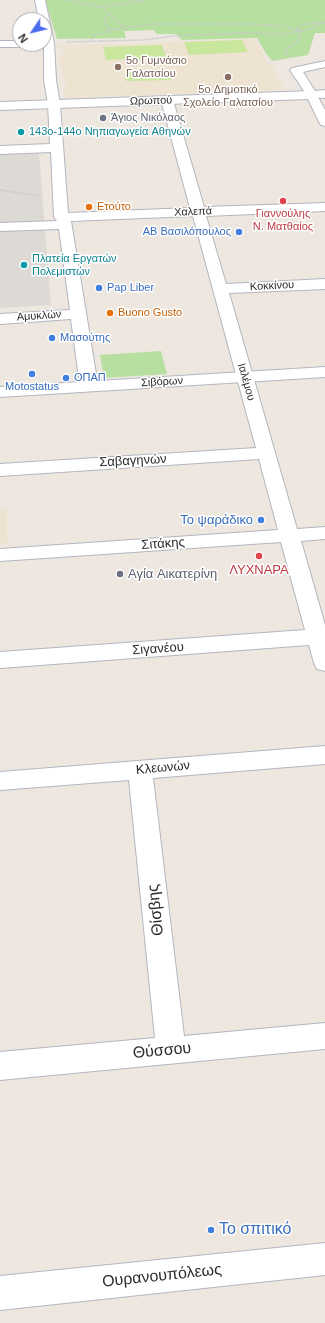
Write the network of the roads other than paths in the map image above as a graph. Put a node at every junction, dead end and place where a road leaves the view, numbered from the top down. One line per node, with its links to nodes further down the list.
1 (40, 0): 2 (street)
2 (42, 12)
3 (0, 44): 4 (street)
4 (12, 44)
5 (47, 52): 10 (street)
6 (325, 64): 8 (street)
7 (325, 94): 8 (street, Ωρωπού)
8 (312, 95): 9 (street, Ωρωπού); 12 (street)
9 (167, 100): 10 (street, Ωρωπού); 16 (street, Ιαλέμου)
10 (54, 104): 11 (street, Ωρωπού); 13 (street)
11 (0, 106)
12 (325, 122)
13 (57, 148): 14 (street); 17 (street)
14 (0, 150)
15 (325, 207): 16 (street, Χαλεπά)
16 (198, 212): 17 (street, Χαλεπά); 20 (street, Ιαλέμου)
17 (63, 221): 18 (street, Χαλεπά); 21 (street)
18 (0, 227)
19 (325, 284): 20 (street, Κοκκίνου)
20 (220, 289): 24 (street, Ιαλέμου)
21 (78, 314): 22 (street, Αμυκλών); 25 (street)
22 (0, 319)
23 (325, 372): 24 (street, Σιβόρων)
24 (244, 377): 25 (street, Σιβόρων); 27 (street, Ιαλέμου)
25 (89, 386): 26 (street, Σιβόρων)
26 (0, 392)
27 (266, 453): 28 (street, Σαβαγηνών); 30 (street, Ιαλέμου)
28 (0, 470)
29 (325, 533): 30 (street, Σιτάκης)
30 (288, 535): 31 (street, Σιτάκης); 32 (street, Ιαλέμου)
31 (0, 555)
32 (317, 638): 33 (street, Σιγανέου); 34 (street, Ιαλέμου)
33 (0, 660)
34 (325, 663)
35 (325, 755): 36 (street, Κλεωνών)
36 (140, 770): 37 (street, Κλεωνών); 39 (street, Θίσβης)
37 (0, 781)
38 (325, 1036): 39 (street, Θύσσου)
39 (171, 1050): 40 (street, Θύσσου)
40 (0, 1066)
41 (325, 1258): 42 (street, Ουρανουπόλεως)
42 (0, 1293)

